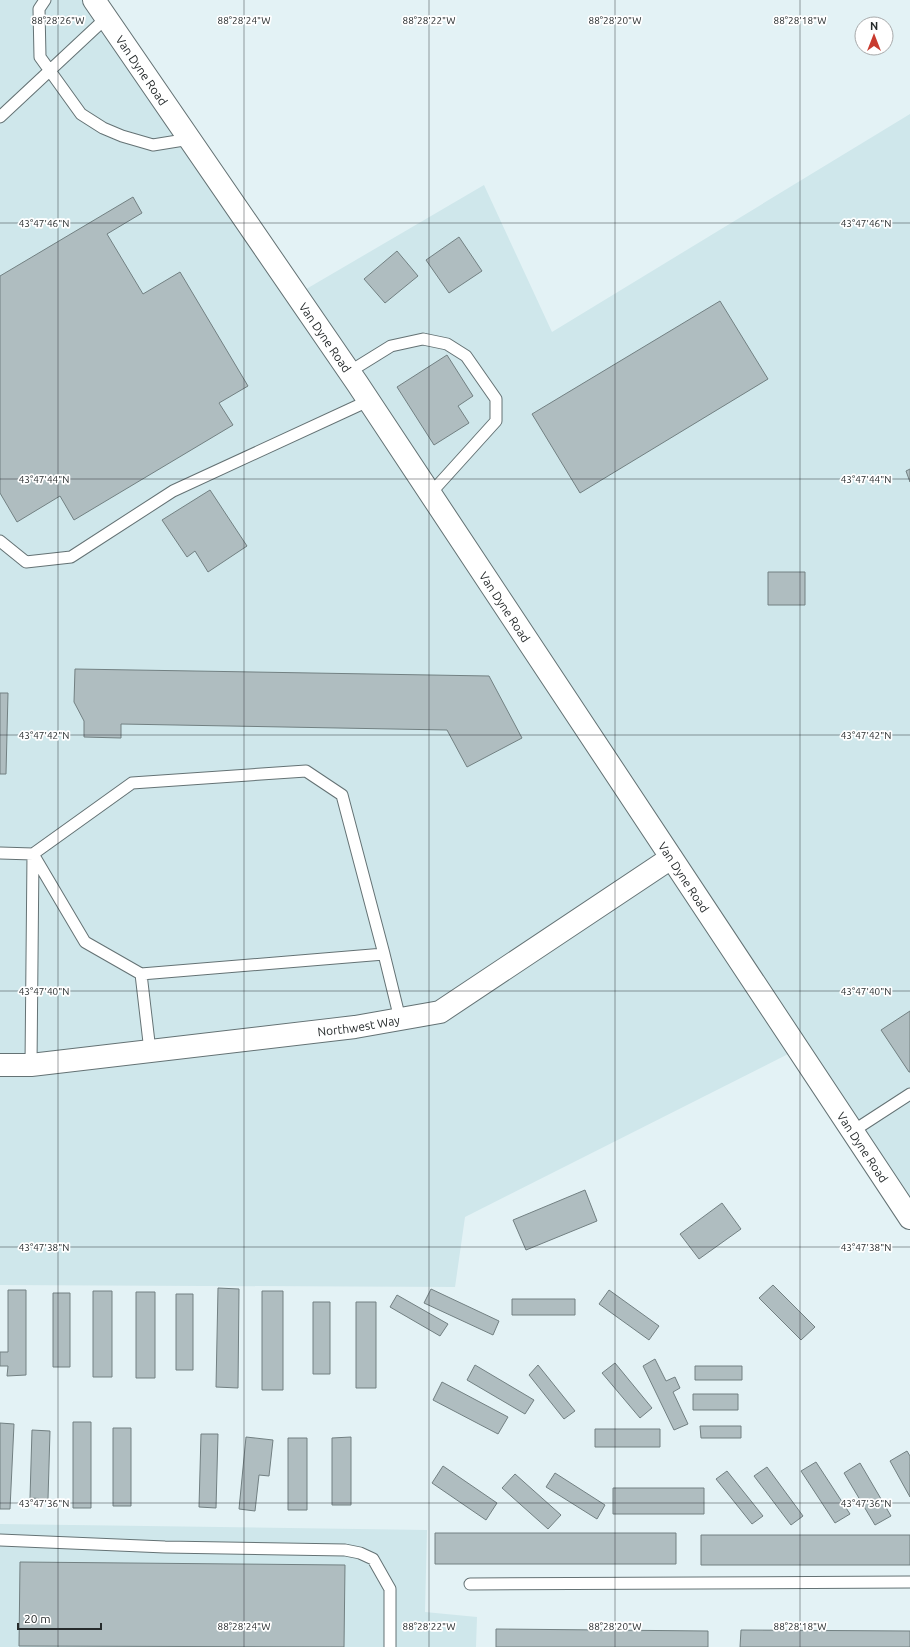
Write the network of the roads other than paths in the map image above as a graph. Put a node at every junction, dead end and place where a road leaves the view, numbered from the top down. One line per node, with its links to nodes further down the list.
1 (44, 0): 4 (lane)
2 (94, 0): 3 (street, Van Dyne Road)
3 (106, 18): 4 (lane); 6 (street, Van Dyne Road)
4 (50, 71): 5 (lane); 6 (lane)
5 (0, 117)
6 (190, 139): 7 (street, Van Dyne Road)
7 (349, 372): 8 (street, Van Dyne Road); 9 (lane)
8 (368, 401): 9 (street, Van Dyne Road); 10 (lane)
9 (430, 494): 13 (street, Van Dyne Road)
10 (0, 541)
11 (0, 853): 12 (lane)
12 (33, 854): 14 (lane); 15 (lane); 19 (lane)
13 (671, 858): 16 (street, Northwest Way); 21 (street, Van Dyne Road)
14 (384, 954): 15 (lane); 16 (lane)
15 (141, 974): 17 (lane)
16 (400, 1019): 17 (street, Northwest Way)
17 (150, 1051): 19 (street, Northwest Way)
18 (0, 1065): 19 (street, Northwest Way)
19 (31, 1066)
20 (910, 1094): 21 (lane)
21 (853, 1131): 22 (street, Van Dyne Road)
22 (910, 1218)
23 (0, 1540): 26 (lane)
24 (910, 1582): 25 (lane)
25 (470, 1584)
26 (390, 1647)

